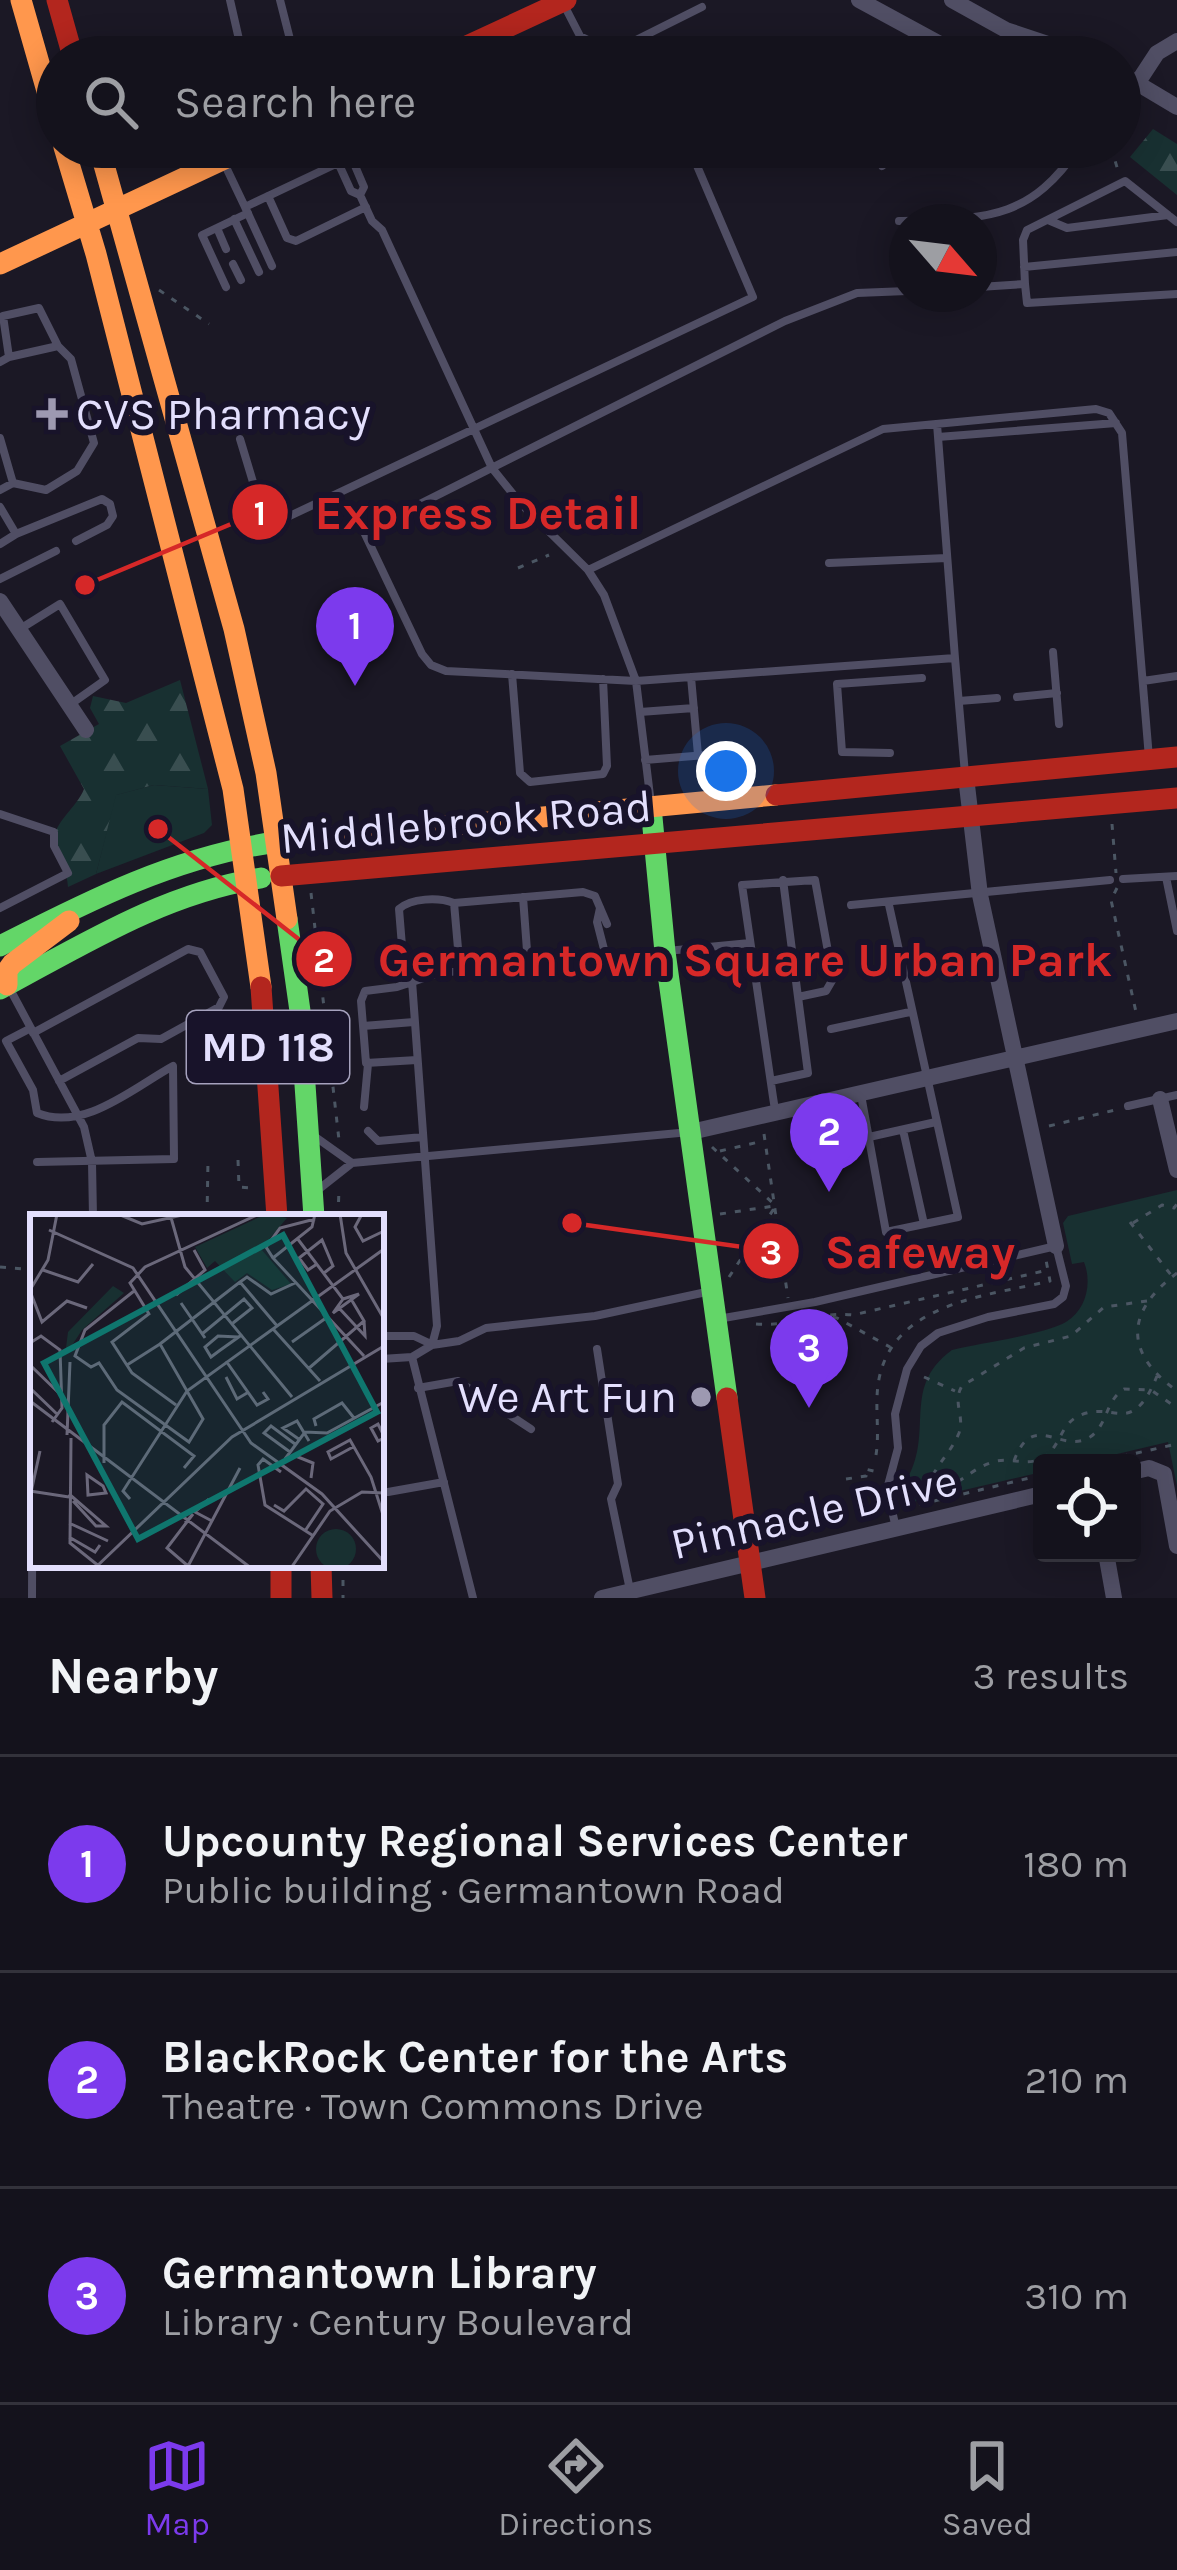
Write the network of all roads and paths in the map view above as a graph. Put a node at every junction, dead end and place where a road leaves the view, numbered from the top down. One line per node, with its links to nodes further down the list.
1 (22, 0): 18 (main road)
2 (57, 0): 10 (main road)
3 (230, 0): 11 (lane)
4 (280, 0): 12 (lane)
5 (859, 0): 15 (street)
6 (954, 0): 16 (street)
7 (564, 1): 9 (main road); 13 (lane)
8 (702, 8): 14 (lane)
9 (490, 35)
10 (67, 36)
11 (238, 36)
12 (290, 36)
13 (580, 36)
14 (645, 36)
15 (925, 36)
16 (1024, 36)
17 (1177, 41): 19 (street)
18 (36, 50)
19 (1141, 77)
20 (1141, 84): 21 (street)
21 (1177, 107)
22 (71, 168): 42 (main road, MD 118)
23 (105, 168): 36 (main road, MD 118)
24 (206, 168): 36 (main road)
25 (227, 168): 37 (lane)
26 (327, 168): 34 (lane)
27 (340, 168): 33 (lane)
28 (355, 168): 33 (lane)
29 (698, 168): 63 (lane)
30 (1062, 168): 38 (lane)
31 (1117, 168): 32 (path)
32 (1122, 183): 39 (lane); 41 (lane)
33 (360, 195): 35 (lane)
34 (268, 196): 35 (lane); 37 (lane)
35 (366, 207): 63 (lane)
36 (116, 209): 42 (main road); 113 (main road, MD 118)
37 (247, 210): 40 (lane); 48 (lane)
38 (997, 214)
39 (1173, 218): 41 (lane)
40 (234, 219): 43 (lane); 50 (lane)
41 (1047, 220): 49 (lane)
42 (88, 222): 46 (main road); 115 (main road, MD 118)
43 (217, 228): 44 (lane); 54 (lane)
44 (226, 248)
45 (1177, 252): 49 (lane)
46 (0, 264)
47 (233, 264): 51 (lane)
48 (272, 266)
49 (1024, 267): 52 (lane)
50 (259, 272)
51 (242, 280)
52 (1025, 284): 53 (lane); 57 (lane)
53 (997, 286)
54 (226, 287)
55 (158, 289): 58 (path)
56 (889, 292): 67 (lane)
57 (1177, 293)
58 (209, 324)
59 (58, 346): 60 (lane); 60 (lane); 68 (lane)
60 (4, 360)
61 (1118, 423): 62 (lane); 64 (lane); 91 (lane)
62 (937, 424): 64 (lane); 79 (lane)
63 (474, 429): 66 (lane); 67 (lane)
64 (938, 437): 76 (lane)
65 (0, 438): 68 (lane)
66 (240, 439)
67 (492, 468): 79 (lane); 85 (lane)
68 (13, 482): 69 (lane)
69 (0, 490)
70 (0, 507): 71 (lane)
71 (16, 534): 72 (lane); 73 (lane)
72 (76, 541)
73 (0, 544)
74 (56, 551): 80 (lane)
75 (549, 555): 78 (path)
76 (947, 558): 77 (lane); 84 (lane)
77 (829, 563)
78 (518, 568)
79 (588, 570): 90 (lane)
80 (0, 579)
81 (0, 601): 82 (street)
82 (20, 629): 96 (street); 96 (lane)
83 (1053, 652): 92 (lane)
84 (955, 658): 87 (lane); 95 (lane)
85 (512, 674): 89 (lane); 89 (lane)
86 (1177, 676): 91 (lane)
87 (691, 677): 90 (lane); 97 (lane)
88 (922, 678): 101 (lane)
89 (603, 679): 90 (lane)
90 (636, 681): 98 (lane)
91 (1143, 681): 105 (lane)
92 (1057, 693): 93 (lane); 99 (lane)
93 (1017, 697)
94 (997, 698): 95 (lane)
95 (959, 701): 106 (lane)
96 (70, 704): 100 (street)
97 (694, 708): 98 (lane); 102 (lane)
98 (640, 712): 104 (lane)
99 (1059, 724)
100 (86, 730)
101 (890, 753)
102 (698, 755): 104 (lane); 108 (lane)
103 (1177, 757): 105 (main road, Middlebrook Road)
104 (645, 760): 109 (lane)
105 (1149, 760): 106 (main road, Middlebrook Road)
106 (966, 777): 108 (main road, Middlebrook Road); 111 (street)
107 (1177, 798): 111 (main road, Middlebrook Road)
108 (723, 801): 109 (main road, Middlebrook Road)
109 (651, 808): 113 (main road, Middlebrook Road); 114 (main road)
110 (0, 814): 129 (lane)
111 (971, 817): 114 (main road, Middlebrook Road); 123 (street)
112 (1112, 824): 145 (path)
113 (276, 842): 115 (main road, Middlebrook Road); 116 (main road, MD 118)
114 (655, 845): 116 (main road, Middlebrook Road); 138 (main road)
115 (240, 846): 119 (main road, MD 118); 125 (main road, Middlebrook Road)
116 (280, 876): 119 (main road, Middlebrook Road); 171 (main road, MD 118)
117 (1177, 876): 118 (lane)
118 (1166, 877): 120 (lane); 133 (lane)
119 (245, 879): 142 (main road, Middlebrook Road); 191 (main road, MD 118)
120 (1124, 879)
121 (783, 880): 135 (lane); 143 (lane); 143 (lane)
122 (1110, 880): 123 (lane)
123 (980, 895): 128 (lane); 154 (street)
124 (523, 897): 126 (lane); 130 (lane); 139 (lane)
125 (86, 902): 136 (main road, Middlebrook Road); 142 (main road)
126 (454, 903): 140 (lane); 141 (lane)
127 (851, 905): 128 (lane)
128 (889, 905): 144 (lane)
129 (0, 908)
130 (600, 908): 132 (lane); 137 (lane)
131 (313, 910): 174 (path)
132 (607, 924)
133 (1177, 932)
134 (608, 937): 137 (lane)
135 (750, 943): 138 (lane); 159 (lane)
136 (0, 946)
137 (605, 952): 138 (lane); 139 (lane)
138 (665, 952): 170 (main road)
139 (528, 964): 140 (lane)
140 (460, 971): 141 (lane)
141 (408, 982): 147 (lane); 149 (lane)
142 (4, 987): 151 (lane)
143 (798, 997): 159 (lane)
144 (910, 1012): 150 (lane); 157 (lane)
145 (1137, 1014)
146 (1177, 1021): 154 (street)
147 (414, 1022): 149 (lane); 155 (lane)
148 (253, 1023): 152 (path)
149 (363, 1025): 156 (lane)
150 (831, 1029)
151 (32, 1031): 153 (lane); 158 (lane); 158 (lane)
152 (229, 1031)
153 (3, 1037): 165 (lane)
154 (1014, 1057): 157 (street); 195 (street)
155 (417, 1060): 156 (lane); 172 (lane)
156 (368, 1064): 163 (lane)
157 (925, 1077): 160 (street); 166 (lane)
158 (59, 1081): 165 (lane)
159 (771, 1081): 164 (lane)
160 (861, 1092): 164 (street); 173 (lane)
161 (1168, 1097): 162 (lane); 183 (street)
162 (1128, 1106): 167 (path)
163 (364, 1107)
164 (776, 1112): 170 (street)
165 (79, 1118): 181 (lane); 181 (lane)
166 (935, 1122): 168 (lane); 194 (lane)
167 (1047, 1126)
168 (903, 1130): 173 (lane); 194 (lane)
169 (368, 1131): 172 (lane)
170 (691, 1132): 177 (lane); 200 (main road)
171 (310, 1133): 182 (lane); 187 (main road, MD 118)
172 (423, 1137): 177 (lane)
173 (869, 1137): 194 (lane)
174 (339, 1145)
175 (710, 1146): 176 (path)
176 (717, 1152): 188 (path); 188 (path)
177 (424, 1156): 182 (lane); 207 (lane)
178 (208, 1160): 190 (path)
179 (238, 1160): 185 (path)
180 (37, 1162): 181 (lane)
181 (92, 1162): 189 (lane)
182 (352, 1163): 187 (lane)
183 (1177, 1170)
184 (339, 1187): 192 (path)
185 (261, 1188)
186 (1177, 1204): 199 (path)
187 (313, 1206)
188 (776, 1206): 193 (path); 200 (path); 202 (path)
189 (93, 1214)
190 (207, 1214)
191 (277, 1214)
192 (338, 1214)
193 (720, 1214)
194 (924, 1224)
195 (1056, 1246): 204 (lane); 235 (lane)
196 (30, 1266): 197 (path)
197 (0, 1267)
198 (1048, 1270): 203 (path)
199 (1175, 1274): 201 (path)
200 (720, 1284): 204 (main road); 207 (lane)
201 (1147, 1300): 214 (path); 219 (path)
202 (788, 1301)
203 (818, 1315): 205 (path); 208 (path)
204 (716, 1320): 238 (main road)
205 (752, 1324)
206 (384, 1336): 207 (lane)
207 (432, 1345): 210 (lane)
208 (892, 1348)
209 (596, 1349): 241 (lane)
210 (412, 1357): 211 (lane); 216 (lane)
211 (384, 1359)
212 (885, 1360): 213 (path)
213 (898, 1365)
214 (1157, 1376): 217 (path); 218 (path)
215 (924, 1377): 219 (path)
216 (418, 1388): 222 (lane); 231 (lane)
217 (1151, 1390): 220 (path); 221 (path); 221 (path)
218 (1177, 1391)
219 (958, 1392): 226 (path)
220 (1177, 1408)
221 (1105, 1414): 223 (path); 223 (path)
222 (530, 1429)
223 (1059, 1438): 226 (path); 226 (path)
224 (1177, 1444): 225 (path)
225 (1135, 1454)
226 (1013, 1462)
227 (1141, 1470): 236 (street)
228 (1033, 1477): 234 (path)
229 (846, 1478): 230 (path)
230 (879, 1478)
231 (444, 1482): 232 (lane); 244 (lane)
232 (388, 1492)
233 (1033, 1496): 235 (street, Pinnacle Drive)
234 (905, 1508)
235 (897, 1529): 238 (street, Pinnacle Drive)
236 (1177, 1546)
237 (1108, 1562): 247 (street)
238 (751, 1565): 241 (street, Pinnacle Drive); 246 (main road)
239 (280, 1568): 242 (main road)
240 (321, 1568): 243 (main road)
241 (631, 1592): 245 (street, Pinnacle Drive)
242 (281, 1598)
243 (322, 1598)
244 (473, 1598)
245 (602, 1598)
246 (755, 1598)
247 (1114, 1598)

